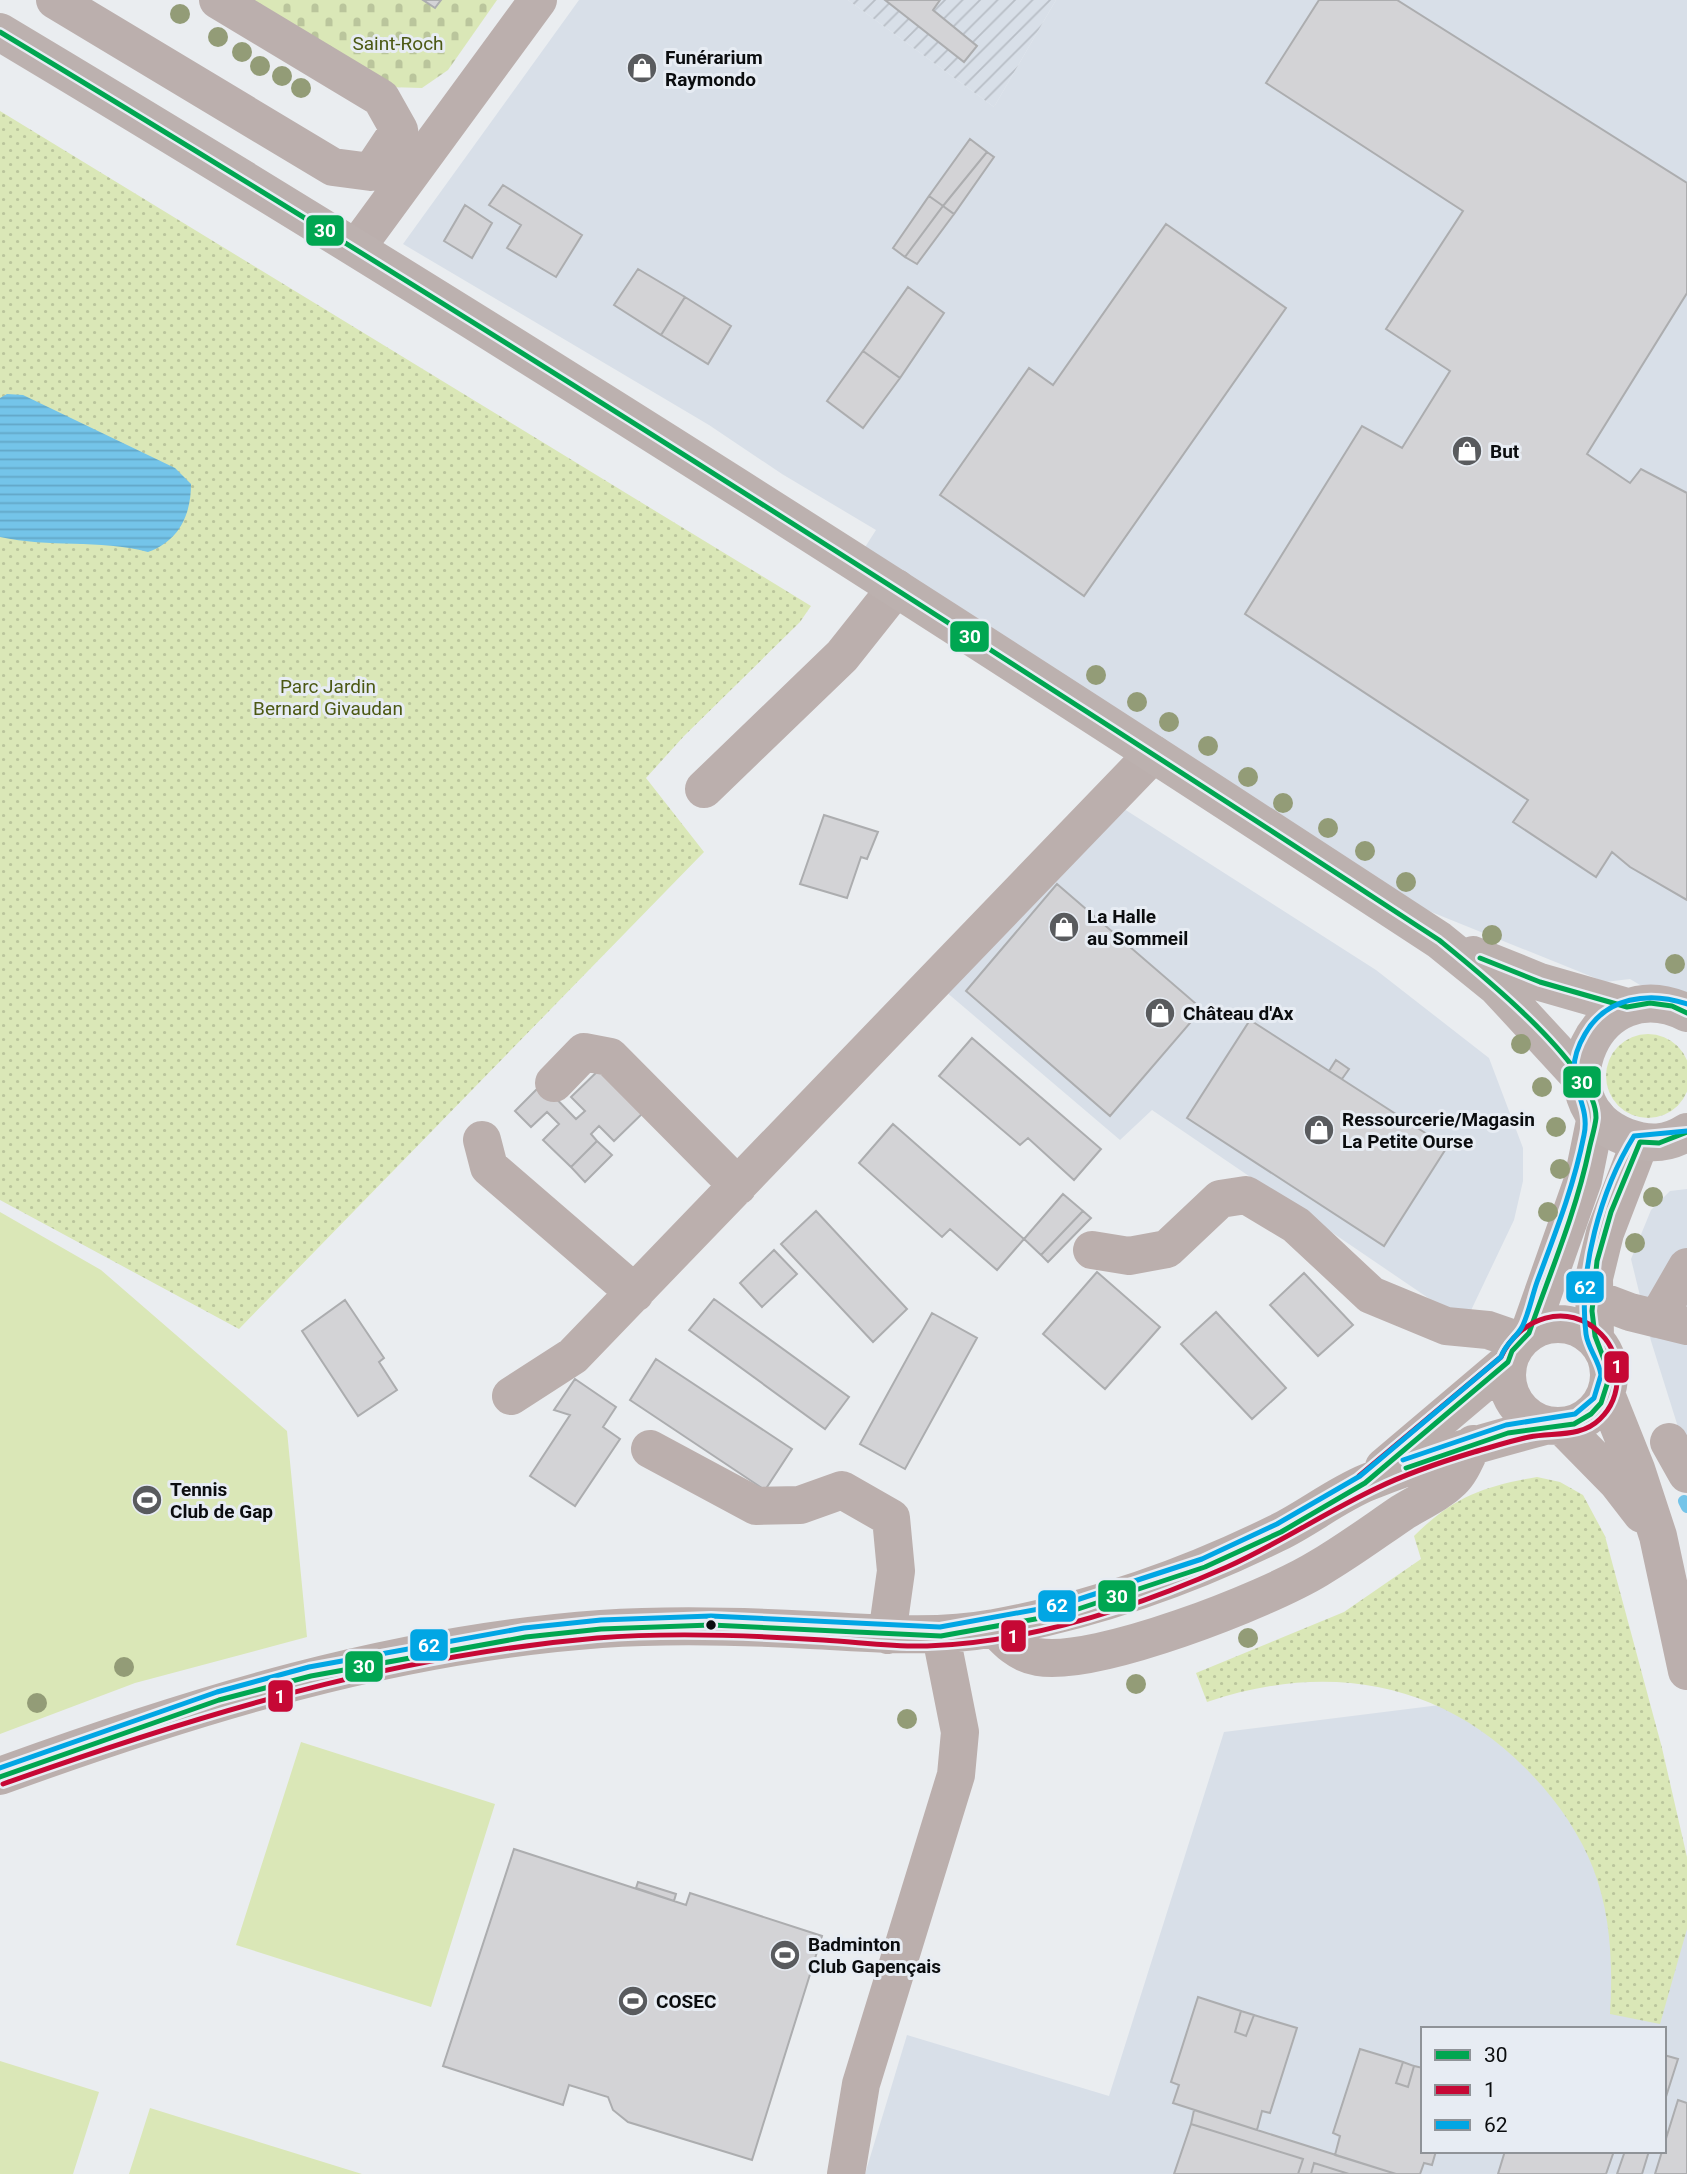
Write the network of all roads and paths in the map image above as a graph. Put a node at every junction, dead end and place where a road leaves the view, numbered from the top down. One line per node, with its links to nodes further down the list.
1 (55, 0): 5 (street)
2 (218, 0): 5 (street)
3 (538, 0): 5 (street)
4 (0, 33): 6 (main road)
5 (401, 158): 6 (street)
6 (357, 247): 7 (main road)
7 (896, 589): 8 (main road); 9 (street)
8 (1153, 754): 10 (main road); 19 (street)
9 (704, 789)
10 (1439, 940): 11 (main road); 13 (main road)
11 (1627, 1007): 12 (main road); 13 (main road)
12 (1687, 1013)
13 (1581, 1078): 15 (main road)
14 (554, 1083): 19 (street)
15 (1596, 1116): 18 (main road); 26 (street)
16 (1684, 1137): 18 (main road)
17 (482, 1140): 22 (street)
18 (1640, 1142): 23 (street)
19 (738, 1186): 22 (street)
20 (1092, 1251): 26 (street)
21 (1687, 1267): 24 (street)
22 (635, 1293): 28 (street)
23 (1593, 1298): 24 (street); 25 (street)
24 (1672, 1323)
25 (1595, 1339): 26 (street); 27 (street)
26 (1519, 1345): 29 (street); 32 (street)
27 (1606, 1394): 29 (street); 33 (street)
28 (511, 1396)
29 (1554, 1427): 30 (street); 33 (street)
30 (1473, 1444): 32 (street); 34 (street)
31 (650, 1449): 35 (street)
32 (1365, 1483): 34 (street)
33 (1658, 1536): 37 (street)
34 (995, 1628): 36 (street)
35 (887, 1635): 36 (street); 38 (street)
36 (942, 1636): 39 (street)
37 (1687, 1671)
38 (2, 1775)
39 (846, 2174)

